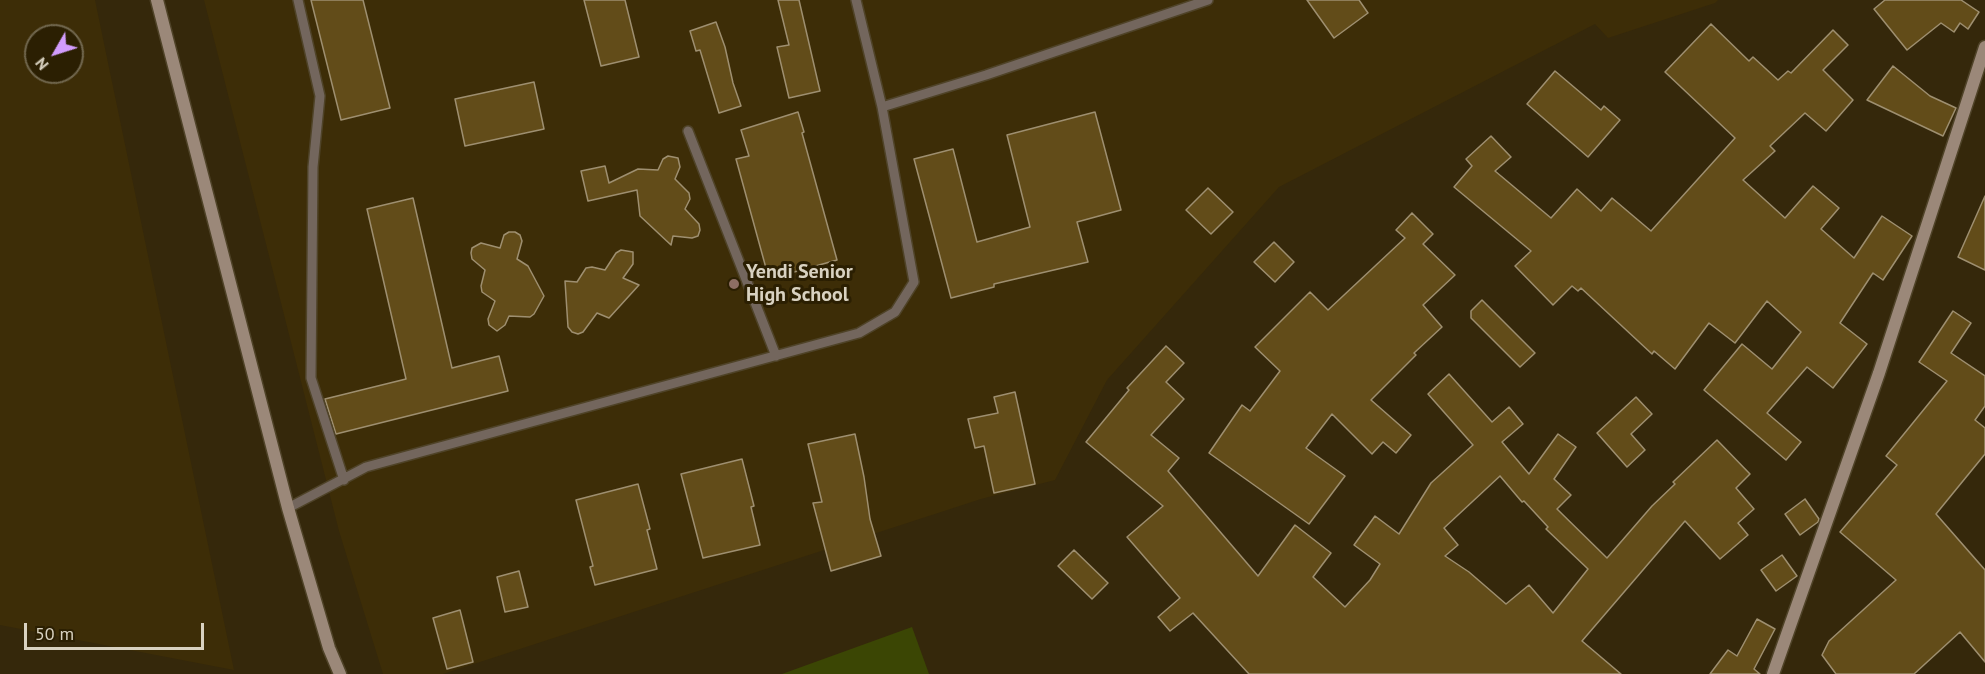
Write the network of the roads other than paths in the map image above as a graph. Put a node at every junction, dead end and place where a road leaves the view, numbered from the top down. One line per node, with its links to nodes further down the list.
1 (157, 0): 10 (main road)
2 (298, 0): 9 (lane)
3 (856, 0): 6 (lane)
4 (1208, 0): 6 (lane)
5 (1985, 47): 12 (main road)
6 (882, 108): 8 (lane)
7 (688, 130): 8 (lane)
8 (776, 356): 9 (lane)
9 (344, 480): 10 (lane)
10 (288, 508): 11 (main road)
11 (340, 674)
12 (1773, 674)

